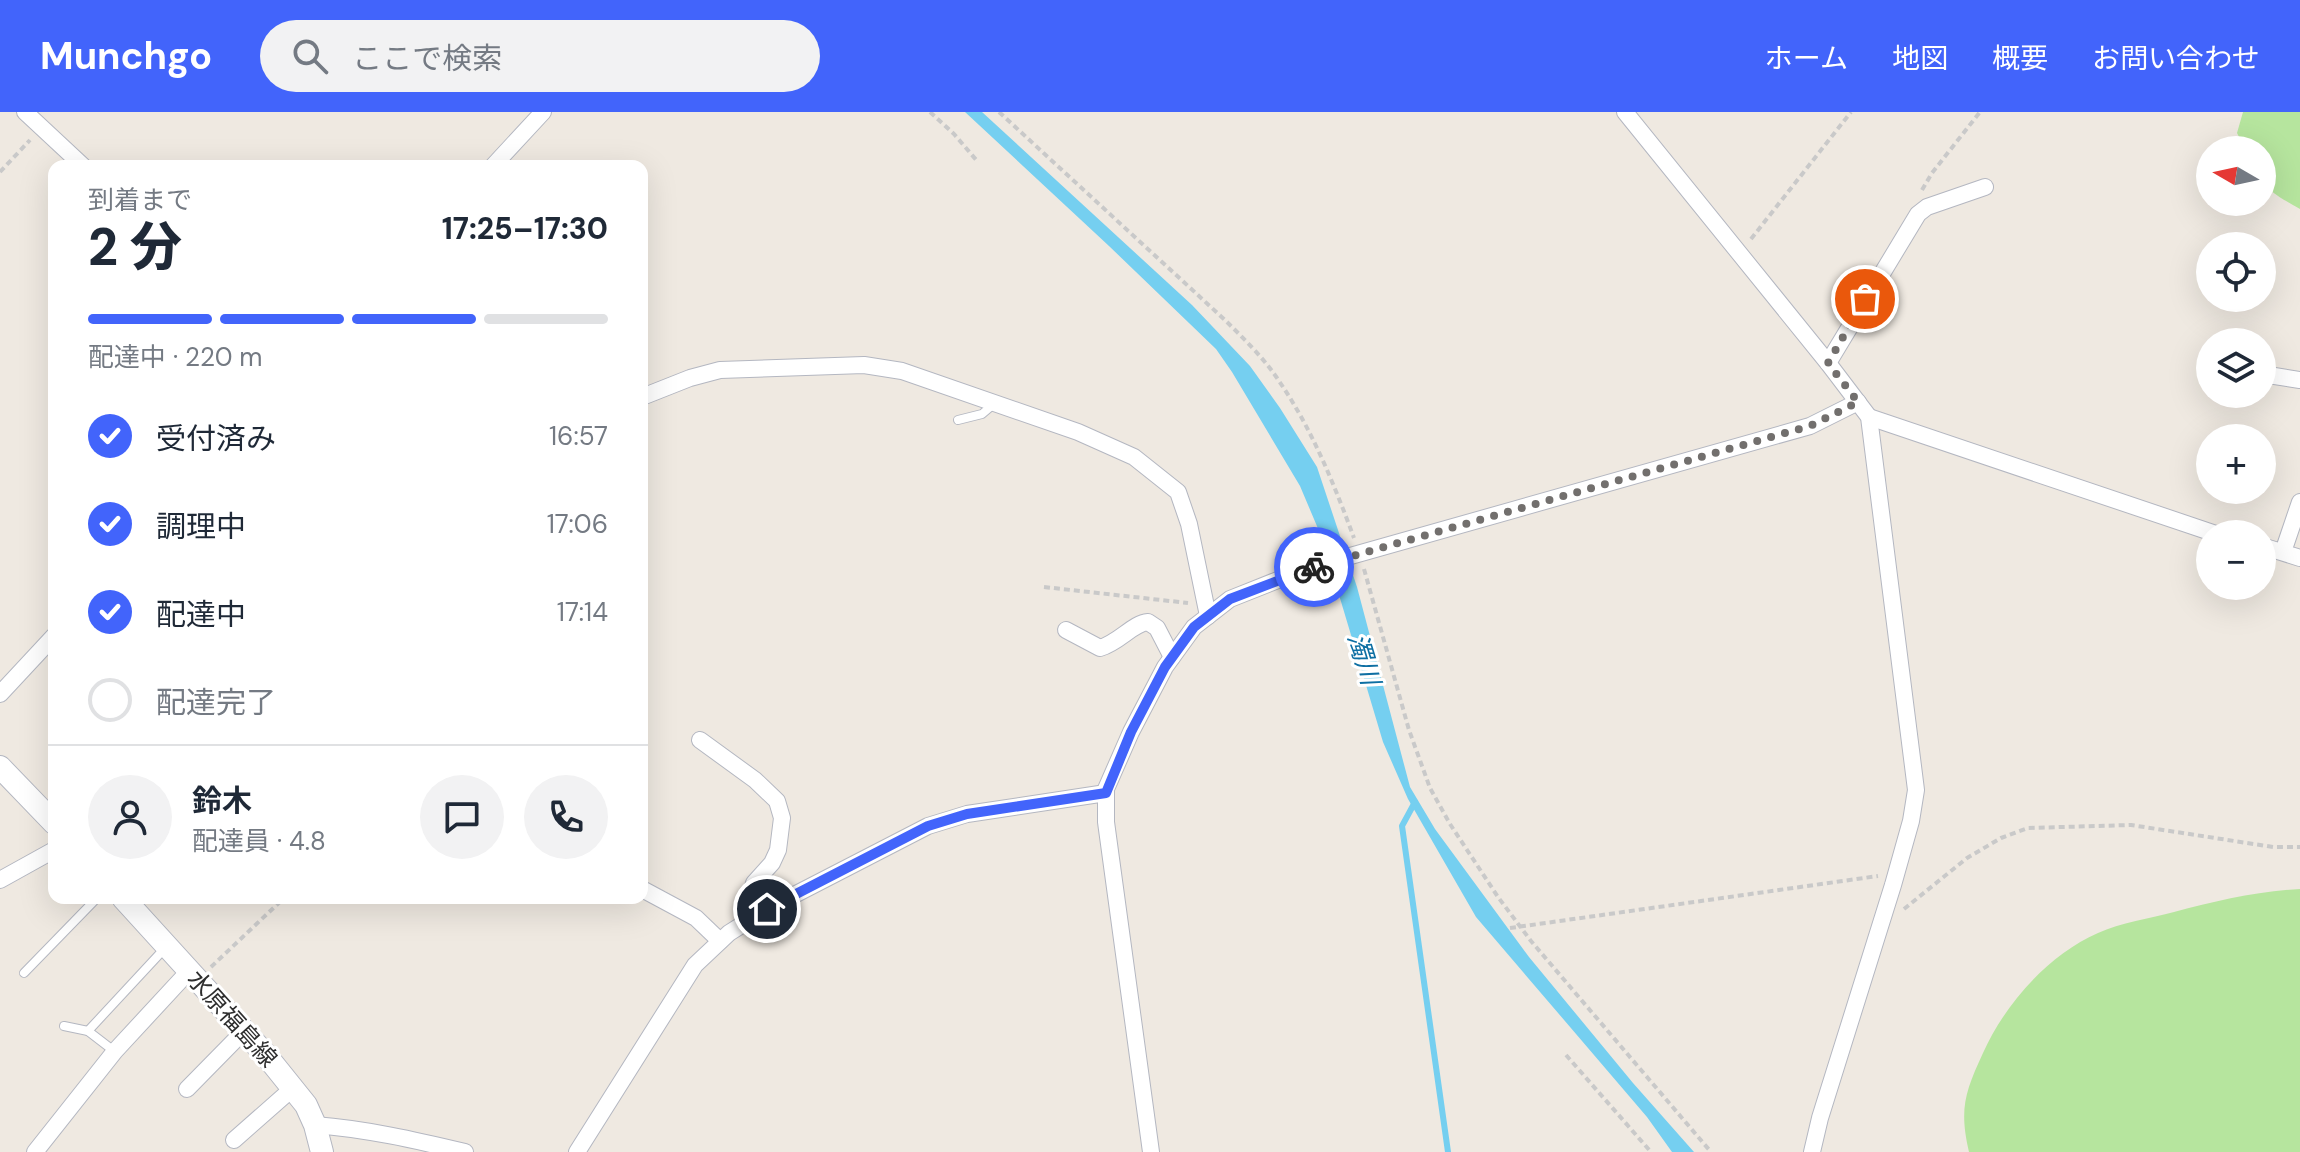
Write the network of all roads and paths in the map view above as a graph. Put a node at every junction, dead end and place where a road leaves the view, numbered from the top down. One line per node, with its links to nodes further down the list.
1 (25, 112): 8 (street)
2 (543, 112): 9 (street)
3 (930, 112): 10 (path)
4 (999, 112): 26 (path)
5 (1851, 112): 13 (path)
6 (1980, 112): 12 (path)
7 (1633, 116): 13 (street)
8 (77, 160)
9 (499, 160)
10 (978, 162)
11 (1985, 187): 12 (street)
12 (1915, 218): 14 (street)
13 (1739, 254): 14 (street)
14 (1828, 363): 19 (street)
15 (2276, 376): 16 (street)
16 (2300, 380)
17 (648, 395): 18 (street)
18 (995, 402): 21 (lane); 29 (street)
19 (1858, 402): 20 (street); 26 (street)
20 (1869, 417): 23 (street); 40 (street)
21 (958, 420)
22 (2300, 502): 25 (street)
23 (2196, 527)
24 (2276, 550): 25 (street)
25 (2283, 552): 27 (street)
26 (1357, 555): 29 (street); 47 (path)
27 (2300, 558)
28 (1044, 587): 29 (path)
29 (1207, 610): 32 (street)
30 (1066, 630): 32 (street)
31 (48, 642): 33 (street)
32 (1172, 657): 36 (street)
33 (0, 694)
34 (700, 740): 46 (street)
35 (0, 767): 37 (main road)
36 (1106, 793): 46 (street); 67 (street)
37 (48, 817)
38 (2300, 847): 49 (path)
39 (48, 853): 41 (street)
40 (1896, 874): 47 (path); 49 (street)
41 (0, 880)
42 (648, 892): 50 (street)
43 (91, 904): 52 (lane)
44 (128, 904): 51 (main road, 水原福島線)
45 (277, 904): 53 (path)
46 (745, 923): 50 (street)
47 (1520, 927): 48 (path); 69 (path)
48 (1510, 928)
49 (1878, 932): 70 (street)
50 (720, 941): 66 (street)
51 (167, 946): 53 (main road, 水原福島線); 55 (lane)
52 (24, 973)
53 (193, 975): 56 (main road, 水原福島線); 57 (street)
54 (64, 1026): 55 (lane)
55 (88, 1031): 57 (lane)
56 (244, 1031): 59 (main road, 水原福島線); 60 (street)
57 (115, 1051): 63 (street)
58 (1566, 1055): 68 (path)
59 (293, 1088): 61 (main road, 水原福島線); 62 (street)
60 (187, 1089)
61 (315, 1125): 64 (main road, 水原福島線); 65 (street)
62 (234, 1140)
63 (35, 1152)
64 (322, 1152)
65 (465, 1152)
66 (577, 1152)
67 (1151, 1152)
68 (1651, 1152)
69 (1711, 1152)
70 (1812, 1152)

